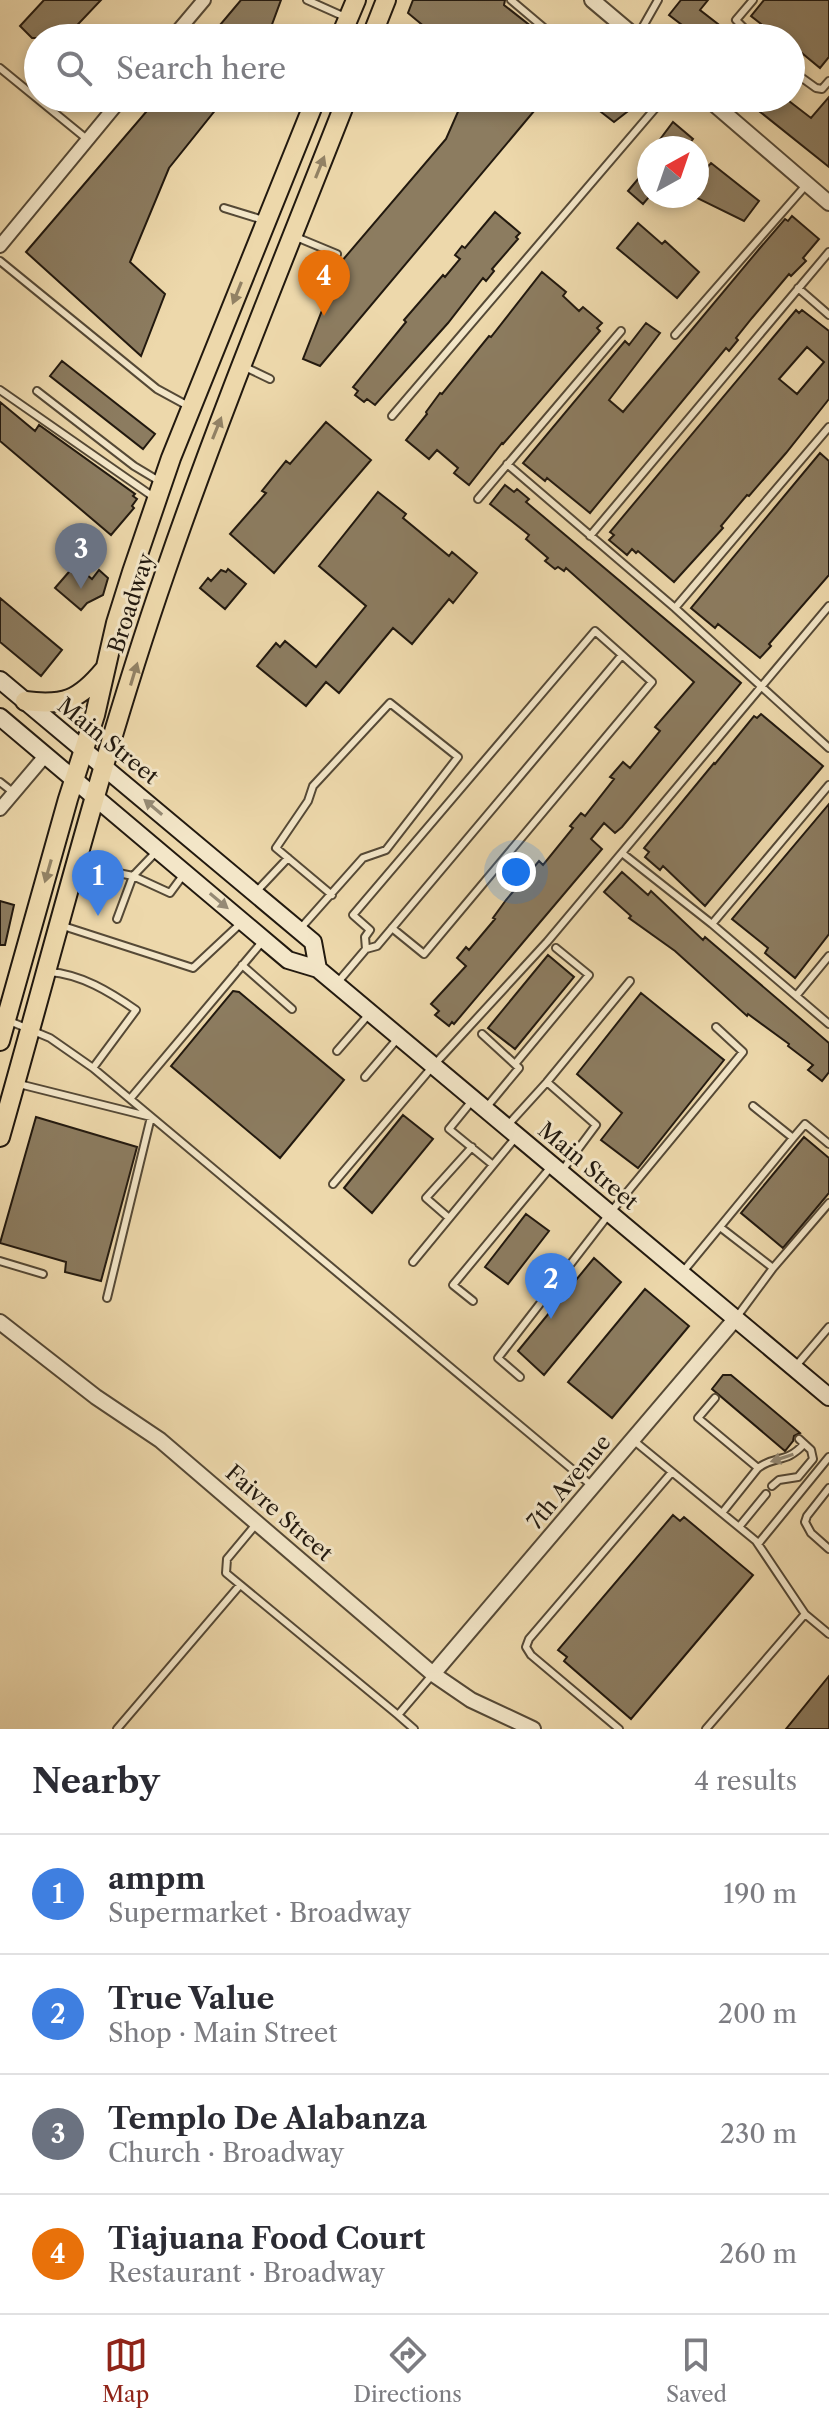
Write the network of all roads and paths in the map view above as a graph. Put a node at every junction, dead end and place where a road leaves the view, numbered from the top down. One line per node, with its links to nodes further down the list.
1 (204, 0): 10 (street)
2 (307, 0): 9 (lane)
3 (356, 0): 9 (main road)
4 (386, 0): 12 (main road)
5 (511, 0): 13 (lane)
6 (592, 0): 14 (street)
7 (658, 0): 15 (lane)
8 (753, 0): 16 (lane)
9 (348, 18): 11 (main road)
10 (184, 24)
11 (346, 24)
12 (379, 24)
13 (539, 24)
14 (620, 24)
15 (645, 24)
16 (740, 24)
17 (0, 68): 20 (lane)
18 (805, 80): 19 (lane)
19 (829, 81)
20 (24, 88)
21 (54, 112): 29 (lane)
22 (111, 112): 29 (street)
23 (310, 112): 33 (main road, Broadway)
24 (342, 112): 34 (main road, Broadway, one-way to 24)
25 (652, 112): 48 (lane)
26 (723, 112): 28 (street)
27 (730, 112): 28 (lane)
28 (727, 116): 30 (street)
29 (88, 140): 35 (street)
30 (807, 184): 31 (street); 42 (lane)
31 (829, 203)
32 (224, 208): 33 (lane)
33 (266, 221): 34 (main road); 47 (main road, Broadway, one-way to 47)
34 (293, 236): 37 (lane); 43 (main road, Broadway)
35 (0, 246)
36 (829, 252): 39 (lane)
37 (337, 254)
38 (0, 261): 47 (lane)
39 (798, 288): 40 (lane); 53 (lane)
40 (829, 315)
41 (621, 331): 50 (lane)
42 (675, 335)
43 (242, 365): 44 (lane); 65 (main road, Broadway, one-way to 43)
44 (270, 379)
45 (0, 390): 51 (lane)
46 (37, 391): 51 (lane)
47 (191, 407): 51 (main road, Broadway)
48 (392, 416)
49 (829, 427): 55 (lane)
50 (507, 464): 52 (lane); 53 (lane)
51 (160, 491): 57 (main road, Broadway)
52 (478, 499)
53 (590, 536): 55 (lane)
54 (829, 606): 59 (lane)
55 (675, 608): 59 (lane)
56 (622, 655): 84 (lane); 84 (lane); 88 (lane)
57 (106, 668): 60 (main road); 63 (main road, Broadway)
58 (0, 680): 60 (main road, Main Street)
59 (761, 687): 62 (lane); 73 (lane)
60 (25, 701): 63 (main road, Main Street)
61 (0, 717): 64 (main road, Main Street)
62 (829, 748)
63 (85, 751): 65 (main road, Main Street); 66 (main road, Broadway)
64 (45, 756): 66 (main road, Main Street); 69 (street)
65 (104, 767): 70 (main road, Broadway); 78 (main road, Main Street, one-way to 65)
66 (74, 780): 70 (main road, Main Street); 98 (main road, Broadway, one-way to 98)
67 (0, 782): 69 (lane)
68 (829, 785): 83 (lane)
69 (14, 793): 71 (street)
70 (94, 795): 72 (main road, Main Street); 75 (main road, Broadway)
71 (0, 809)
72 (158, 849): 76 (main road, Main Street); 77 (lane)
73 (622, 853): 83 (lane); 107 (lane)
74 (288, 858): 78 (lane); 79 (lane); 79 (lane)
75 (76, 864): 77 (lane); 82 (main road, Broadway)
76 (185, 872): 77 (lane); 81 (main road, Main Street, one-way to 81)
77 (133, 876): 80 (lane)
78 (255, 893): 85 (main road, Main Street)
79 (332, 895): 85 (lane)
80 (117, 919)
81 (243, 922): 82 (lane); 86 (main road, Main Street)
82 (60, 924): 92 (main road, Broadway)
83 (712, 924): 95 (lane)
84 (392, 928): 88 (lane)
85 (299, 931): 91 (main road, Main Street)
86 (264, 939): 90 (lane); 91 (main road, Main Street)
87 (556, 948): 106 (lane)
88 (366, 949): 94 (lane)
89 (829, 956): 95 (lane)
90 (242, 965): 96 (lane); 112 (lane)
91 (318, 969): 94 (main road, Main Street)
92 (47, 972): 101 (main road, Broadway); 108 (lane)
93 (630, 981): 110 (lane)
94 (335, 984): 97 (main road, Main Street)
95 (796, 996): 99 (lane)
96 (292, 1009)
97 (370, 1013): 103 (main road, Main Street); 105 (lane)
98 (3, 1019): 101 (lane); 104 (main road, Broadway)
99 (829, 1024)
100 (716, 1027): 125 (lane)
101 (30, 1031): 108 (lane); 111 (main road, Broadway)
102 (482, 1034): 106 (lane)
103 (399, 1037): 107 (main road, Main Street); 109 (lane)
104 (0, 1041)
105 (337, 1051)
106 (515, 1064): 113 (lane)
107 (433, 1066): 113 (main road, Main Street); 123 (lane)
108 (93, 1068): 112 (lane)
109 (365, 1077)
110 (547, 1082): 116 (lane); 122 (lane)
111 (15, 1083): 115 (lane); 117 (main road, Broadway)
112 (130, 1099): 115 (lane)
113 (479, 1104): 116 (main road, Main Street); 120 (lane)
114 (753, 1106): 118 (lane)
115 (151, 1117): 133 (lane); 147 (lane)
116 (512, 1131): 121 (lane); 122 (main road, Main Street)
117 (0, 1137)
118 (793, 1138): 119 (lane); 127 (lane)
119 (829, 1144)
120 (472, 1147): 121 (lane); 126 (lane)
121 (493, 1165): 126 (lane)
122 (557, 1169): 125 (main road, Main Street); 134 (lane)
123 (333, 1184)
124 (829, 1203): 130 (lane)
125 (610, 1213): 131 (main road, Main Street); 139 (lane)
126 (449, 1218): 129 (lane)
127 (720, 1227): 130 (lane); 131 (lane)
128 (0, 1261): 132 (lane)
129 (413, 1262)
130 (773, 1268): 135 (lane)
131 (682, 1273): 135 (main road, Main Street)
132 (43, 1274)
133 (107, 1298)
134 (473, 1301)
135 (736, 1318): 138 (main road, Main Street); 142 (street, 7th Avenue)
136 (0, 1322): 151 (street, Faivre Street)
137 (829, 1327): 138 (lane)
138 (795, 1367): 140 (main road, Main Street)
139 (520, 1377)
140 (829, 1397)
141 (715, 1398): 144 (lane)
142 (633, 1440): 145 (lane); 147 (street, 7th Avenue)
143 (829, 1457): 153 (lane)
144 (758, 1468): 146 (lane, one-way to 144); 150 (lane)
145 (672, 1472): 150 (lane); 163 (lane)
146 (772, 1486)
147 (594, 1487): 158 (street, 7th Avenue)
148 (829, 1488): 154 (lane)
149 (766, 1494): 152 (lane)
150 (722, 1513): 152 (lane)
151 (257, 1523): 155 (lane); 158 (street, Faivre Street)
152 (739, 1527): 153 (lane)
153 (758, 1544): 156 (lane)
154 (829, 1549)
155 (240, 1585): 159 (lane); 160 (lane)
156 (805, 1614): 157 (lane); 164 (lane)
157 (829, 1634)
158 (433, 1674): 159 (lane); 162 (street, Faivre Street)
159 (398, 1715): 161 (lane)
160 (117, 1729)
161 (414, 1729)
162 (533, 1729)
163 (619, 1729)
164 (706, 1729)

